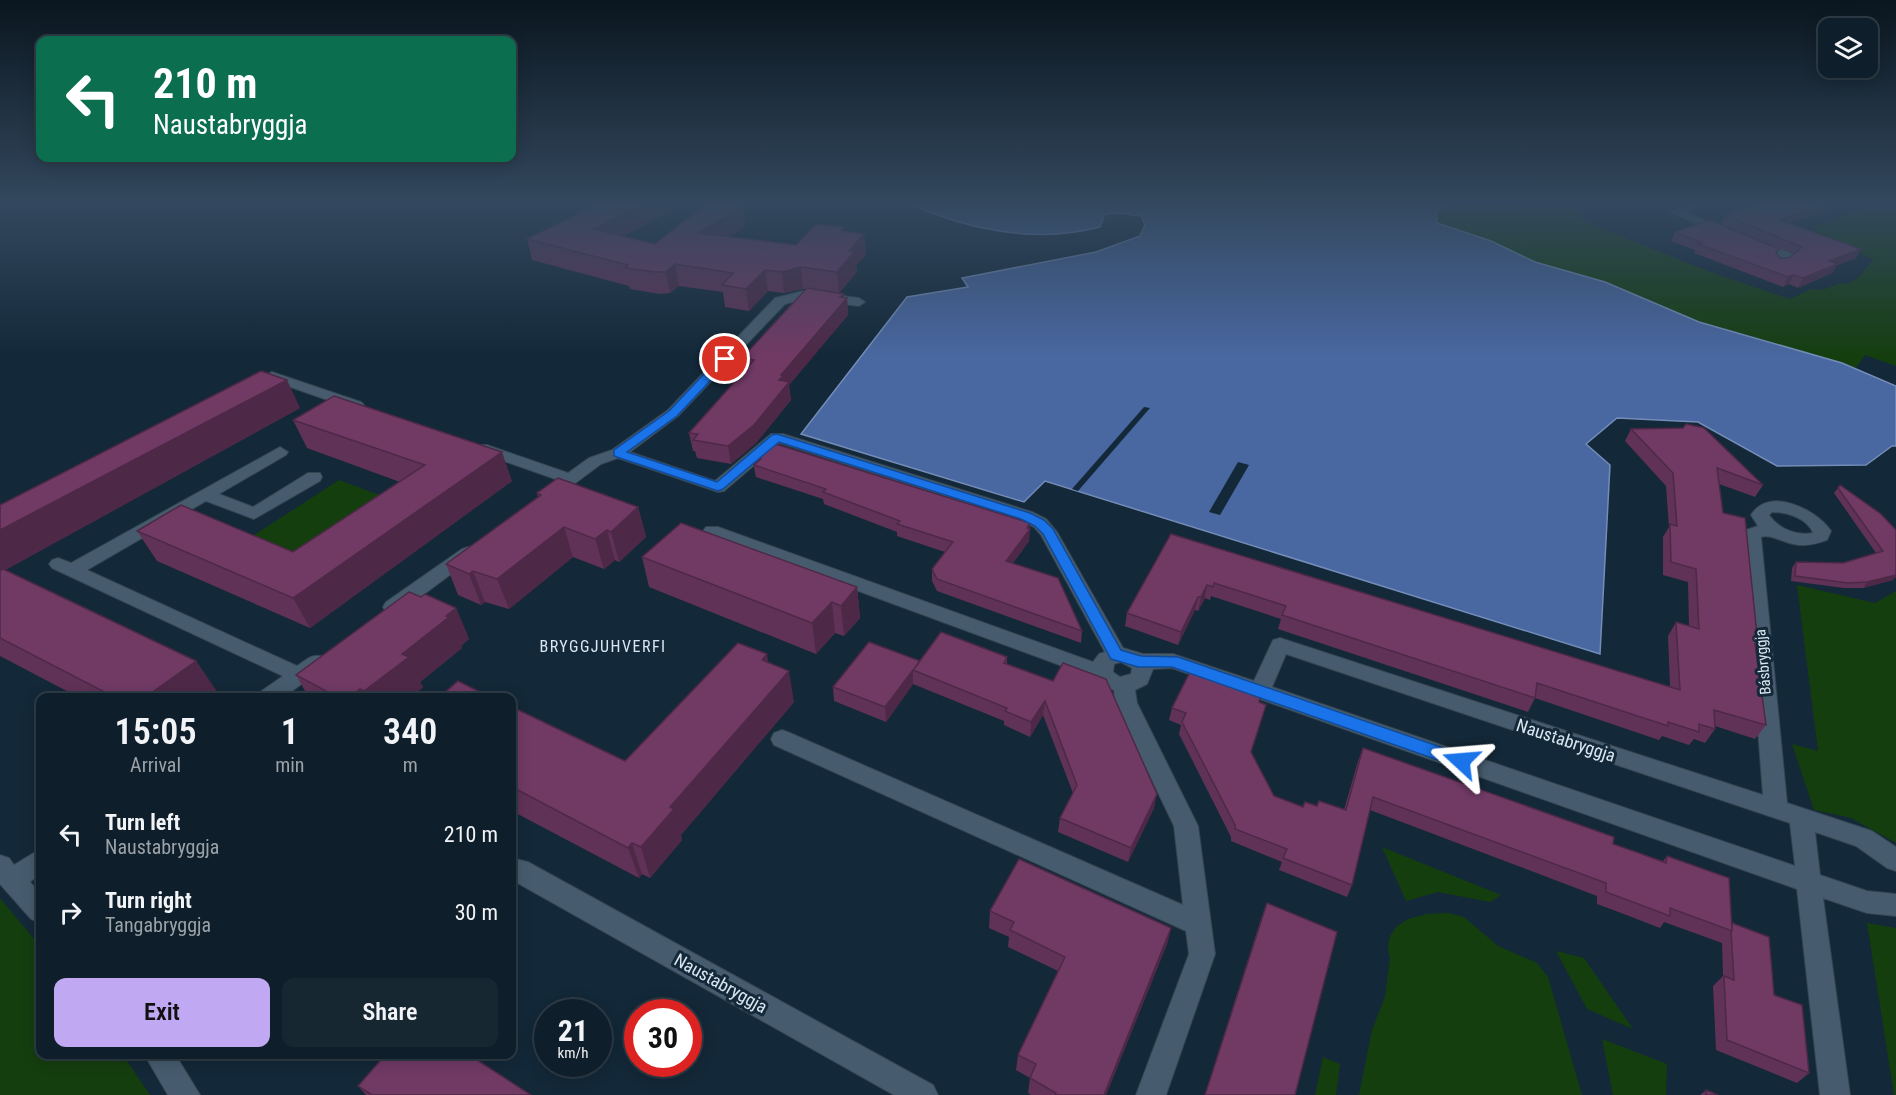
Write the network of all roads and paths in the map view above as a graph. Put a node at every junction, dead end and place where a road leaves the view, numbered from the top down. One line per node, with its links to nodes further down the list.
1 (1782, 254): 2 (street)
2 (1779, 262)
3 (859, 302): 8 (street)
4 (252, 386): 5 (street)
5 (371, 410)
6 (468, 444): 10 (street)
7 (280, 452): 11 (street)
8 (618, 453): 10 (street); 18 (street)
9 (314, 477): 11 (street)
10 (570, 479): 12 (street)
11 (206, 495): 21 (street)
12 (534, 505)
13 (1770, 528): 26 (street, Básbryggja)
14 (712, 531): 20 (street)
15 (481, 544): 16 (street)
16 (374, 621)
17 (327, 654): 21 (street)
18 (1117, 655): 19 (street); 20 (street)
19 (1138, 662): 22 (street); 23 (street)
20 (1101, 672): 22 (street)
21 (299, 675): 24 (street)
22 (1124, 685): 35 (street)
23 (1260, 692): 26 (street, Naustabryggja); 32 (street)
24 (274, 693)
25 (782, 739): 35 (street)
26 (1776, 809): 27 (street, Naustabryggja)
27 (1801, 818): 28 (street, Naustabryggja); 32 (street)
28 (1896, 860)
29 (36, 862): 31 (street)
30 (516, 871): 38 (street, Naustabryggja)
31 (6, 873): 34 (street)
32 (1809, 881): 33 (street); 40 (street)
33 (1896, 904)
34 (36, 907)
35 (1198, 924): 39 (street)
36 (161, 1059): 37 (street)
37 (185, 1095)
38 (923, 1095)
39 (1151, 1095)
40 (1835, 1095)

